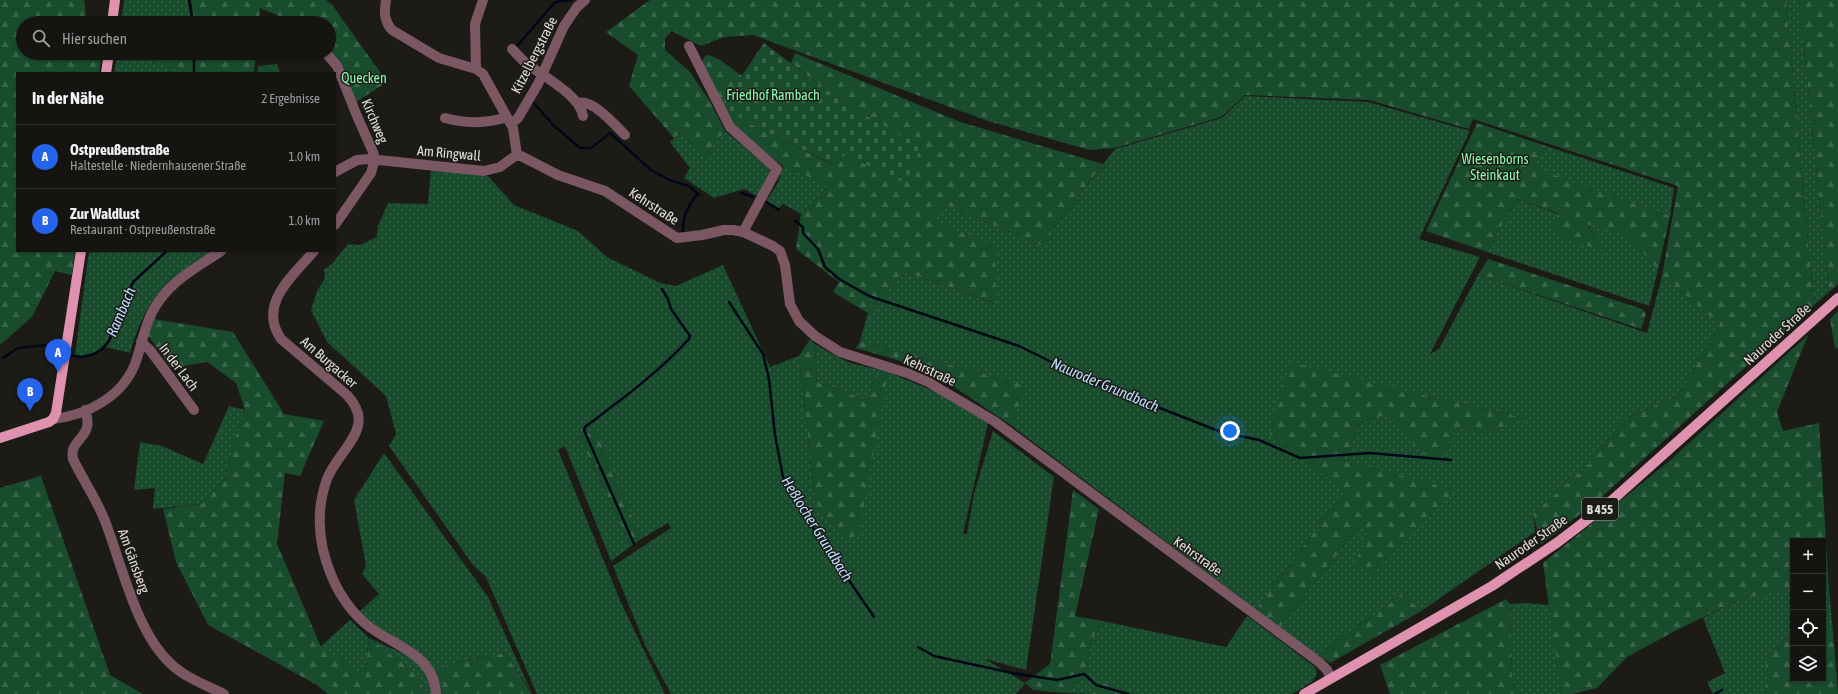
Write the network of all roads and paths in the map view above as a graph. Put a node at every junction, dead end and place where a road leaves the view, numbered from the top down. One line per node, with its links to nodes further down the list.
1 (115, 0): 5 (main road)
2 (386, 0): 10 (street)
3 (484, 0): 10 (street)
4 (585, 0): 12 (street, Kitzelbergstraße)
5 (113, 16)
6 (689, 46): 22 (street)
7 (512, 49): 12 (street)
8 (108, 60): 11 (main road)
9 (332, 60): 19 (street, Kirchweg)
10 (476, 69): 16 (street)
11 (106, 72)
12 (542, 75): 13 (street); 16 (street, Kitzelbergstraße)
13 (578, 103): 14 (street); 17 (street)
14 (583, 116)
15 (446, 118): 16 (street)
16 (509, 120): 18 (street)
17 (624, 135)
18 (517, 156): 19 (street, Am Ringwall); 22 (street, Kehrstraße)
19 (375, 159): 20 (street, Am Ringwall); 21 (street)
20 (336, 171)
21 (336, 224)
22 (743, 232): 32 (street, Kehrstraße)
23 (81, 252): 30 (main road)
24 (220, 252): 27 (street)
25 (313, 252): 34 (street, Am Burgacker)
26 (1838, 298): 32 (main road, Nauroder Straße / B 455)
27 (141, 342): 28 (street); 29 (street, In der Lach)
28 (86, 410): 30 (street); 33 (street, Am Gänsberg)
29 (194, 410)
30 (55, 414): 31 (main road)
31 (0, 438)
32 (1331, 678): 35 (main road, Nauroder Straße / B 455)
33 (224, 694)
34 (436, 694)
35 (1304, 694)

